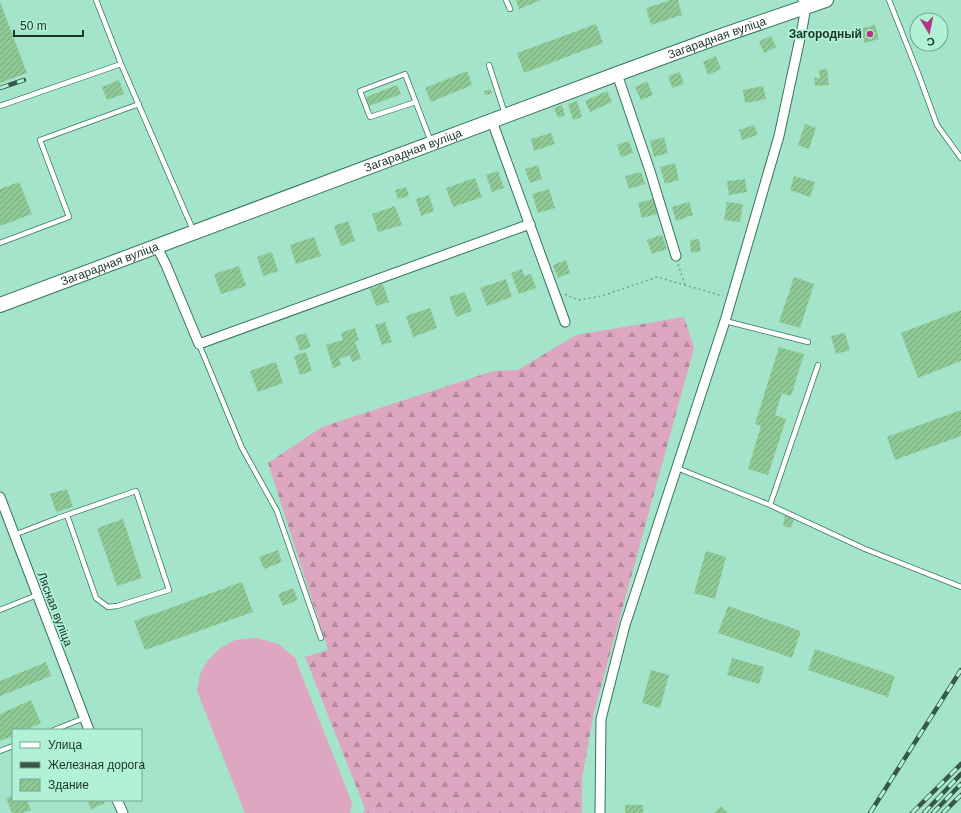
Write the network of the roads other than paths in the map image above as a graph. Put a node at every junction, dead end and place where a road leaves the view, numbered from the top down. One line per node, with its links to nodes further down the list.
1 (96, 0): 7 (lane)
2 (506, 0): 6 (lane)
3 (826, 0): 5 (main road, Загарадная вуліца)
4 (889, 0): 16 (lane)
5 (804, 4): 9 (main road, Загарадная вуліца); 23 (street)
6 (510, 9)
7 (120, 64): 11 (lane); 12 (lane)
8 (489, 64): 13 (lane)
9 (617, 74): 13 (main road, Загарадная вуліца); 21 (street)
10 (416, 102): 10 (lane); 15 (lane)
11 (139, 104): 18 (lane); 19 (lane)
12 (0, 106)
13 (506, 115): 14 (main road, Загарадная вуліца)
14 (492, 120): 15 (main road, Загарадная вуліца); 17 (street)
15 (432, 143): 18 (main road, Загарадная вуліца)
16 (961, 158)
17 (530, 224): 24 (street); 26 (street)
18 (194, 231): 20 (main road, Загарадная вуліца)
19 (0, 243)
20 (156, 245): 22 (main road, Загарадная вуліца); 26 (street)
21 (676, 256)
22 (0, 305)
23 (725, 321): 25 (lane); 28 (street)
24 (565, 322)
25 (808, 342)
26 (199, 344): 36 (lane)
27 (818, 365): 30 (lane)
28 (677, 468): 30 (lane); 44 (street)
29 (0, 497): 32 (street, Лясная вуліца)
30 (770, 505): 33 (lane)
31 (67, 515): 31 (lane); 32 (lane)
32 (14, 535): 34 (street, Лясная вуліца)
33 (961, 587)
34 (37, 595): 35 (lane); 37 (street, Лясная вуліца)
35 (0, 610)
36 (322, 638)
37 (84, 718): 38 (lane); 39 (street, Лясная вуліца)
38 (56, 729)
39 (89, 729)
40 (12, 746): 41 (lane)
41 (0, 751)
42 (117, 801): 43 (street)
43 (123, 813)
44 (600, 813)

